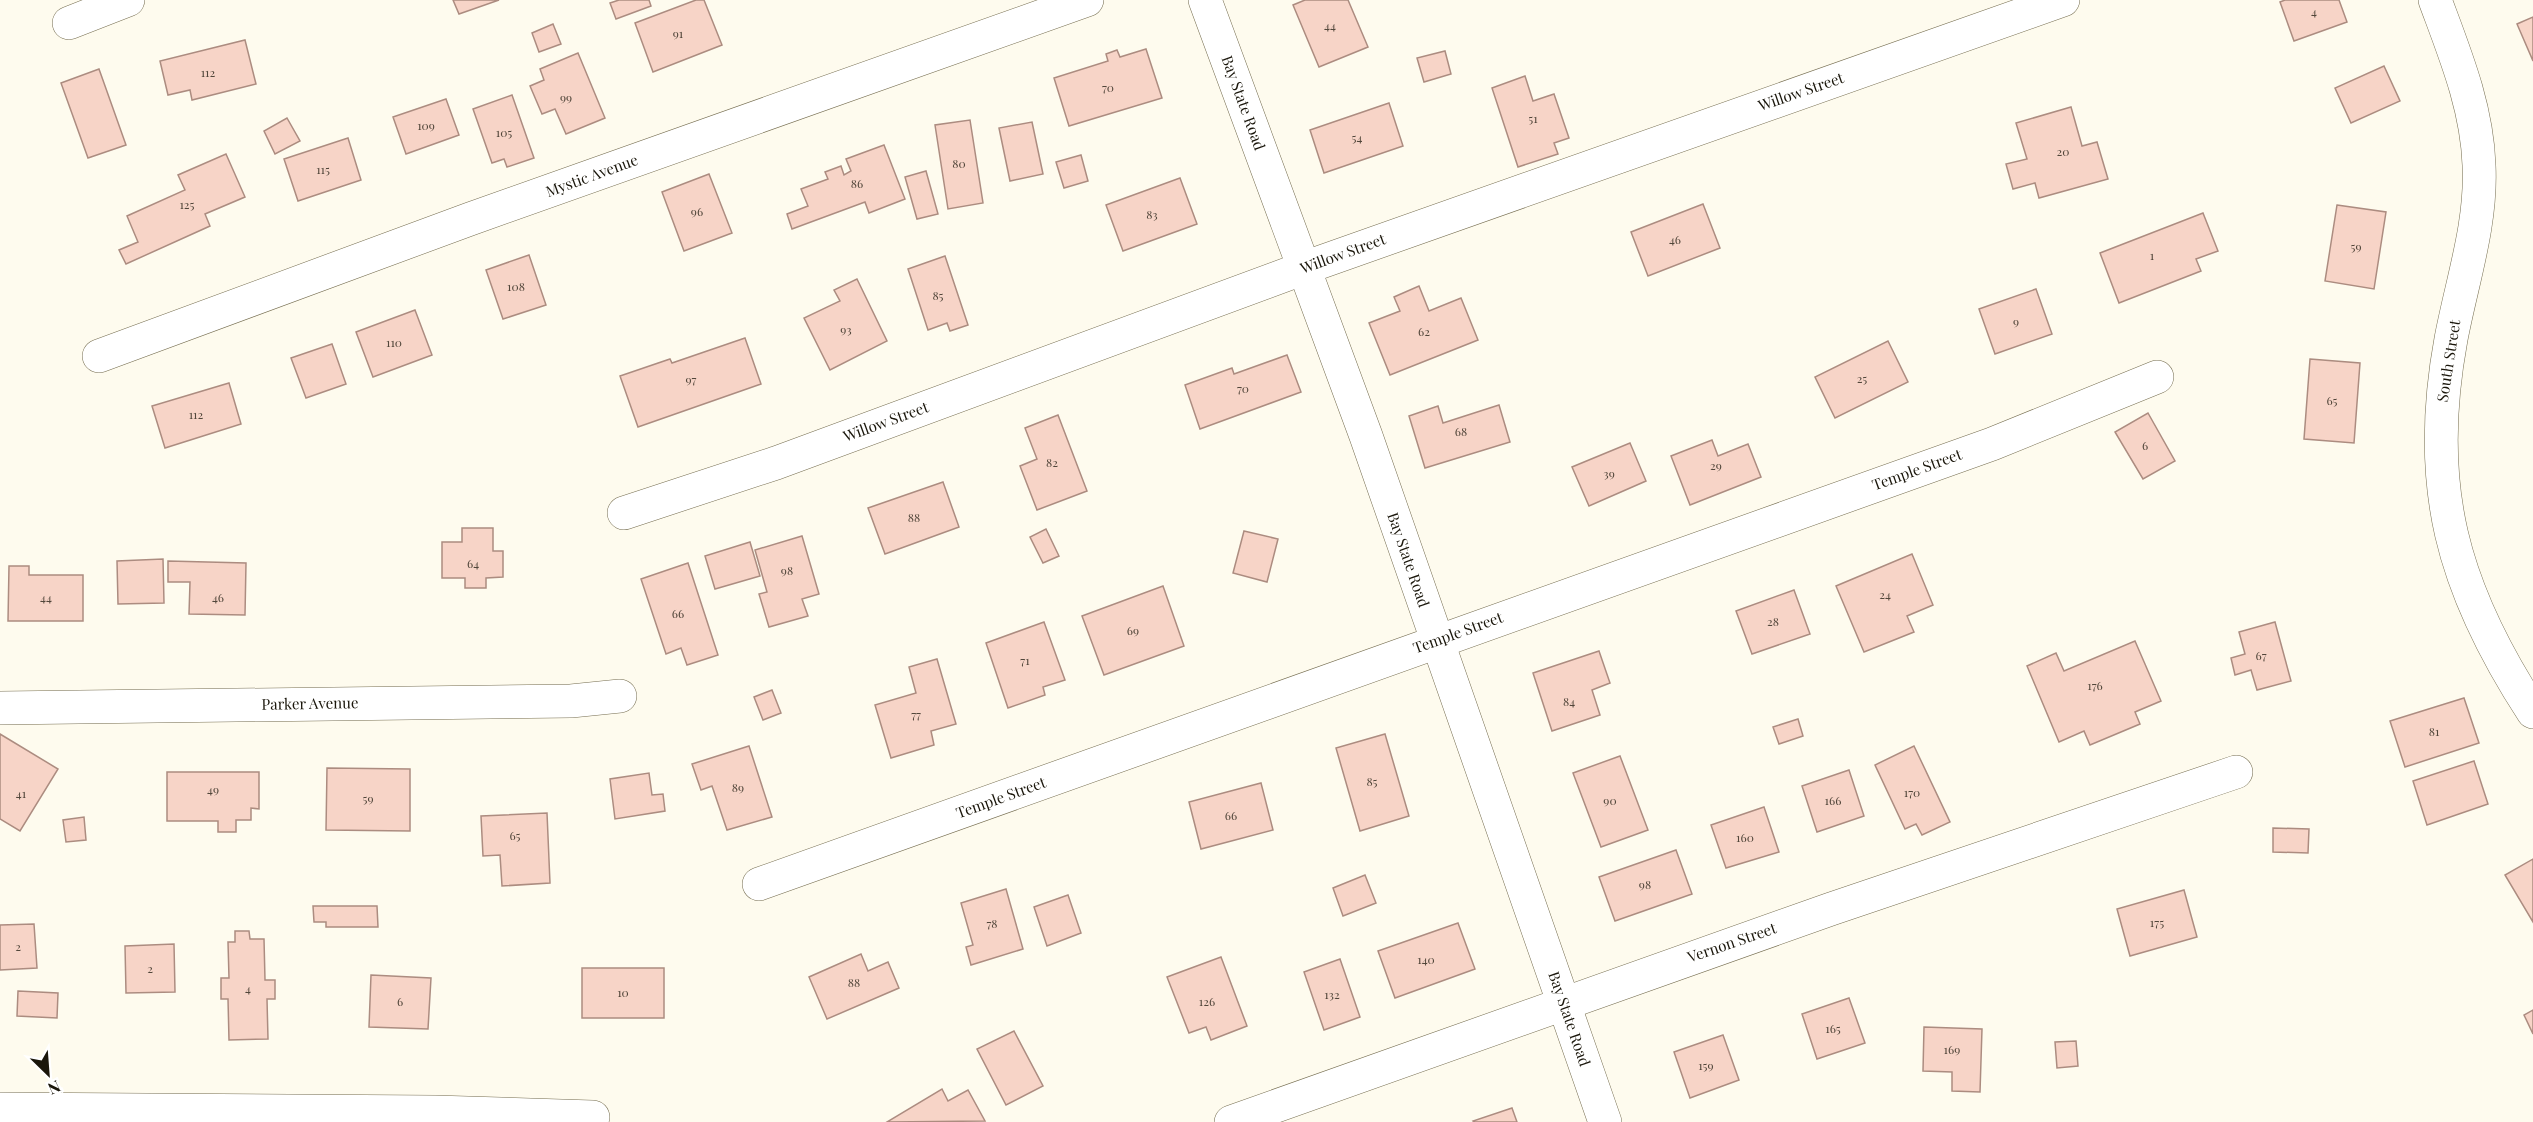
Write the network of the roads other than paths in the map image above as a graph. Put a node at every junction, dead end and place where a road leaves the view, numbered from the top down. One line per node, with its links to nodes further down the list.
1 (128, 0): 6 (street)
2 (1087, 0): 8 (street, Mystic Avenue)
3 (1205, 0): 7 (street, Bay State Road)
4 (2063, 0): 7 (street, Willow Street)
5 (2435, 0): 14 (street, South Street)
6 (69, 23)
7 (1304, 268): 10 (street, Willow Street); 11 (street, Bay State Road)
8 (99, 356)
9 (2157, 377): 11 (street, Temple Street)
10 (624, 513)
11 (1436, 641): 16 (street, Temple Street); 17 (street, Bay State Road)
12 (620, 696): 13 (street, Parker Avenue)
13 (0, 708)
14 (2533, 712)
15 (2235, 772): 17 (street, Vernon Street)
16 (759, 884)
17 (1563, 1003): 20 (street, Vernon Street); 21 (street, Bay State Road)
18 (0, 1109): 19 (street)
19 (593, 1117)
20 (1231, 1122)
21 (1605, 1122)

